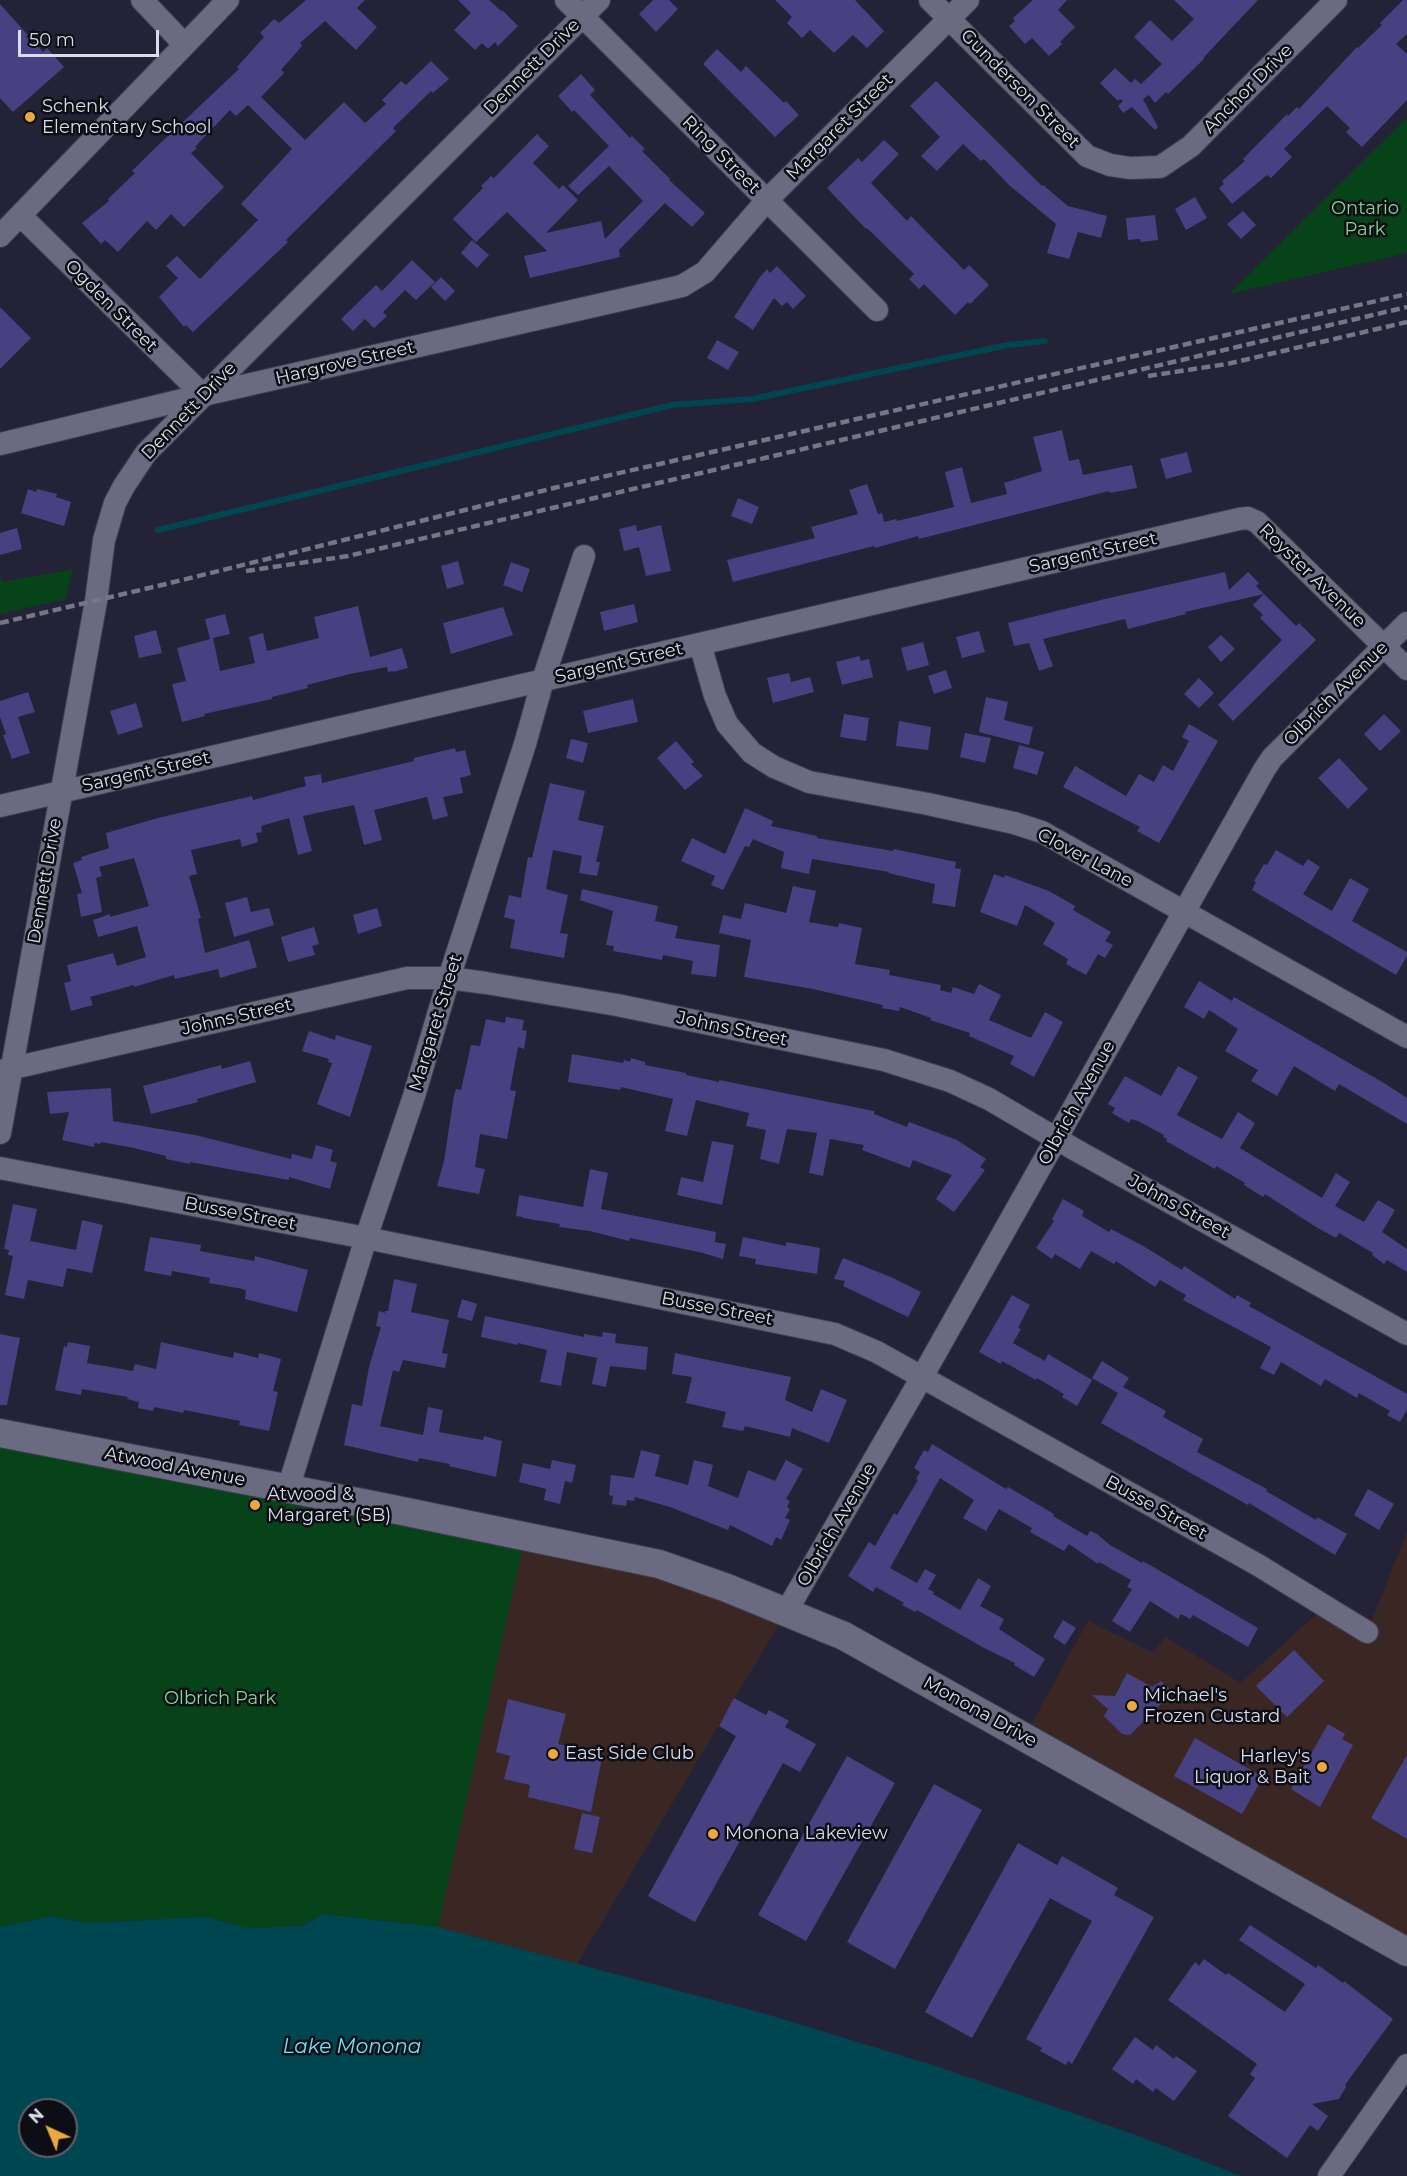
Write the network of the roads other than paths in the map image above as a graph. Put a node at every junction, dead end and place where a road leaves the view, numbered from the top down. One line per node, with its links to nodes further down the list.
1 (142, 0): 10 (street)
2 (228, 0): 10 (street)
3 (566, 0): 8 (street, Ring Street)
4 (599, 0): 8 (street, Dennett Drive)
5 (930, 0): 9 (street, Gunderson Street)
6 (968, 0): 9 (street, Margaret Street)
7 (1336, 0): 11 (street, Anchor Drive)
8 (582, 16): 12 (street, Ring Street); 17 (street, Dennett Drive)
9 (949, 19): 11 (street, Gunderson Street); 12 (street, Margaret Street)
10 (184, 44): 13 (street)
11 (1154, 168)
12 (767, 200): 15 (street, Margaret Street); 16 (street, Ring Street)
13 (21, 216): 14 (street); 17 (street, Ogden Street)
14 (0, 236)
15 (690, 282): 17 (street, Hargrove Street)
16 (877, 310)
17 (202, 395): 18 (street, Hargrove Street); 26 (street, Dennett Drive)
18 (0, 444)
19 (1239, 519): 22 (street, Sargent Street); 23 (street, Royster Avenue)
20 (584, 556): 25 (street, Margaret Street)
21 (1407, 623): 23 (street, Olbrich Avenue)
22 (700, 644): 25 (street, Sargent Street); 28 (street, Clover Lane)
23 (1384, 646): 24 (street, Royster Avenue); 28 (street, Olbrich Avenue)
24 (1407, 669)
25 (543, 681): 26 (street, Sargent Street); 29 (street, Margaret Street)
26 (61, 792): 27 (street, Sargent Street); 31 (street, Dennett Drive)
27 (0, 806)
28 (1184, 914): 30 (street, Clover Lane); 33 (street, Olbrich Avenue)
29 (449, 978): 31 (street, Johns Street); 33 (street, Johns Street); 35 (street, Margaret Street)
30 (1407, 1037)
31 (6, 1069): 32 (street, Dennett Drive)
32 (0, 1133)
33 (1056, 1139): 36 (street, Johns Street); 37 (street, Olbrich Avenue)
34 (0, 1168): 35 (street, Busse Street)
35 (366, 1238): 37 (street, Busse Street); 39 (street, Margaret Street)
36 (1407, 1334)
37 (922, 1377): 41 (street, Olbrich Avenue); 42 (street, Busse Street)
38 (0, 1433): 39 (street, Atwood Avenue)
39 (288, 1489): 40 (street, Atwood Avenue)
40 (525, 1537): 41 (street, Monona Drive)
41 (786, 1612): 43 (street, Monona Drive)
42 (1367, 1632)
43 (1407, 1952)
44 (1407, 2065): 45 (street)
45 (1329, 2176)

